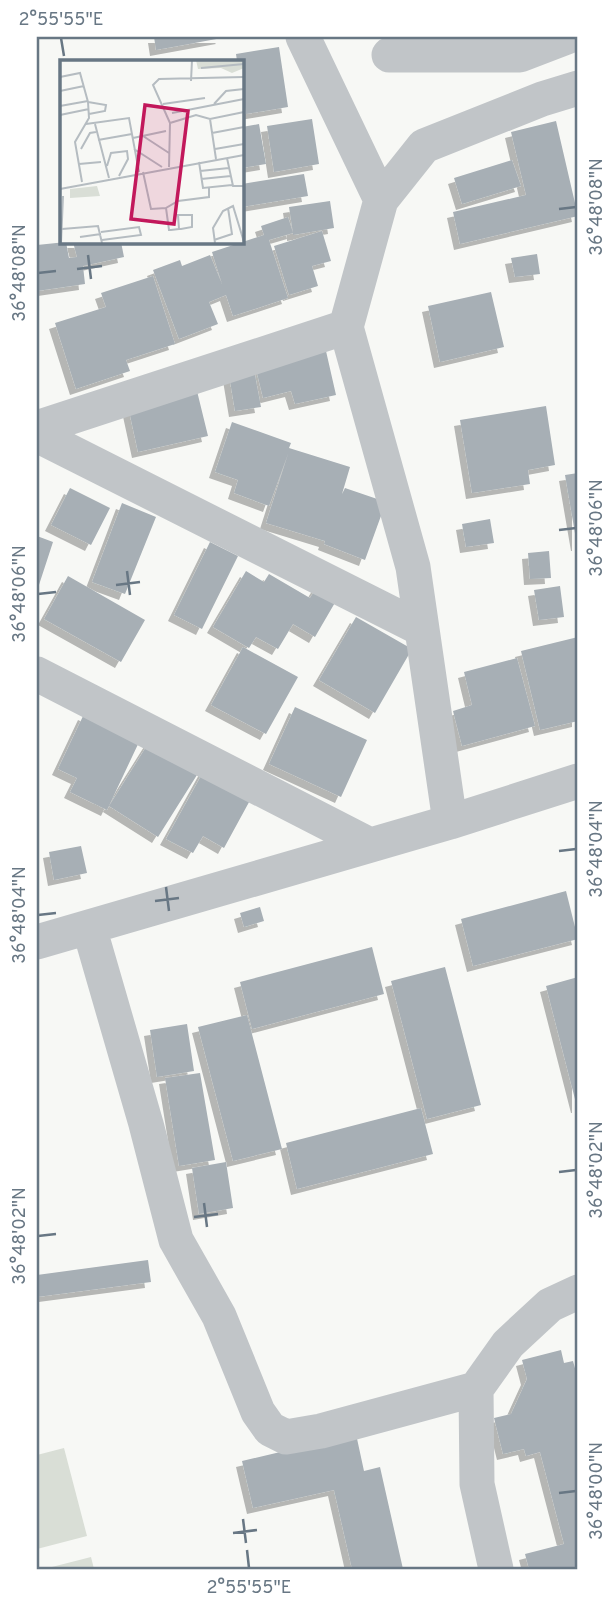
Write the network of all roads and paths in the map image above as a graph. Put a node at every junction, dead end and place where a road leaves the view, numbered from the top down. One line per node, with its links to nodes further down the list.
1 (303, 37): 5 (street)
2 (567, 37): 3 (street)
3 (389, 55)
4 (578, 88): 5 (street)
5 (381, 200): 6 (street)
6 (346, 327): 7 (street); 9 (street)
7 (37, 428)
8 (37, 435): 9 (street)
9 (422, 629): 12 (street)
10 (37, 674): 13 (street)
11 (578, 781): 12 (street)
12 (450, 822): 13 (street)
13 (370, 845): 14 (street)
14 (89, 927): 15 (street); 17 (street)
15 (37, 942)
16 (578, 1292): 17 (street)
17 (477, 1389): 18 (street)
18 (496, 1569)

